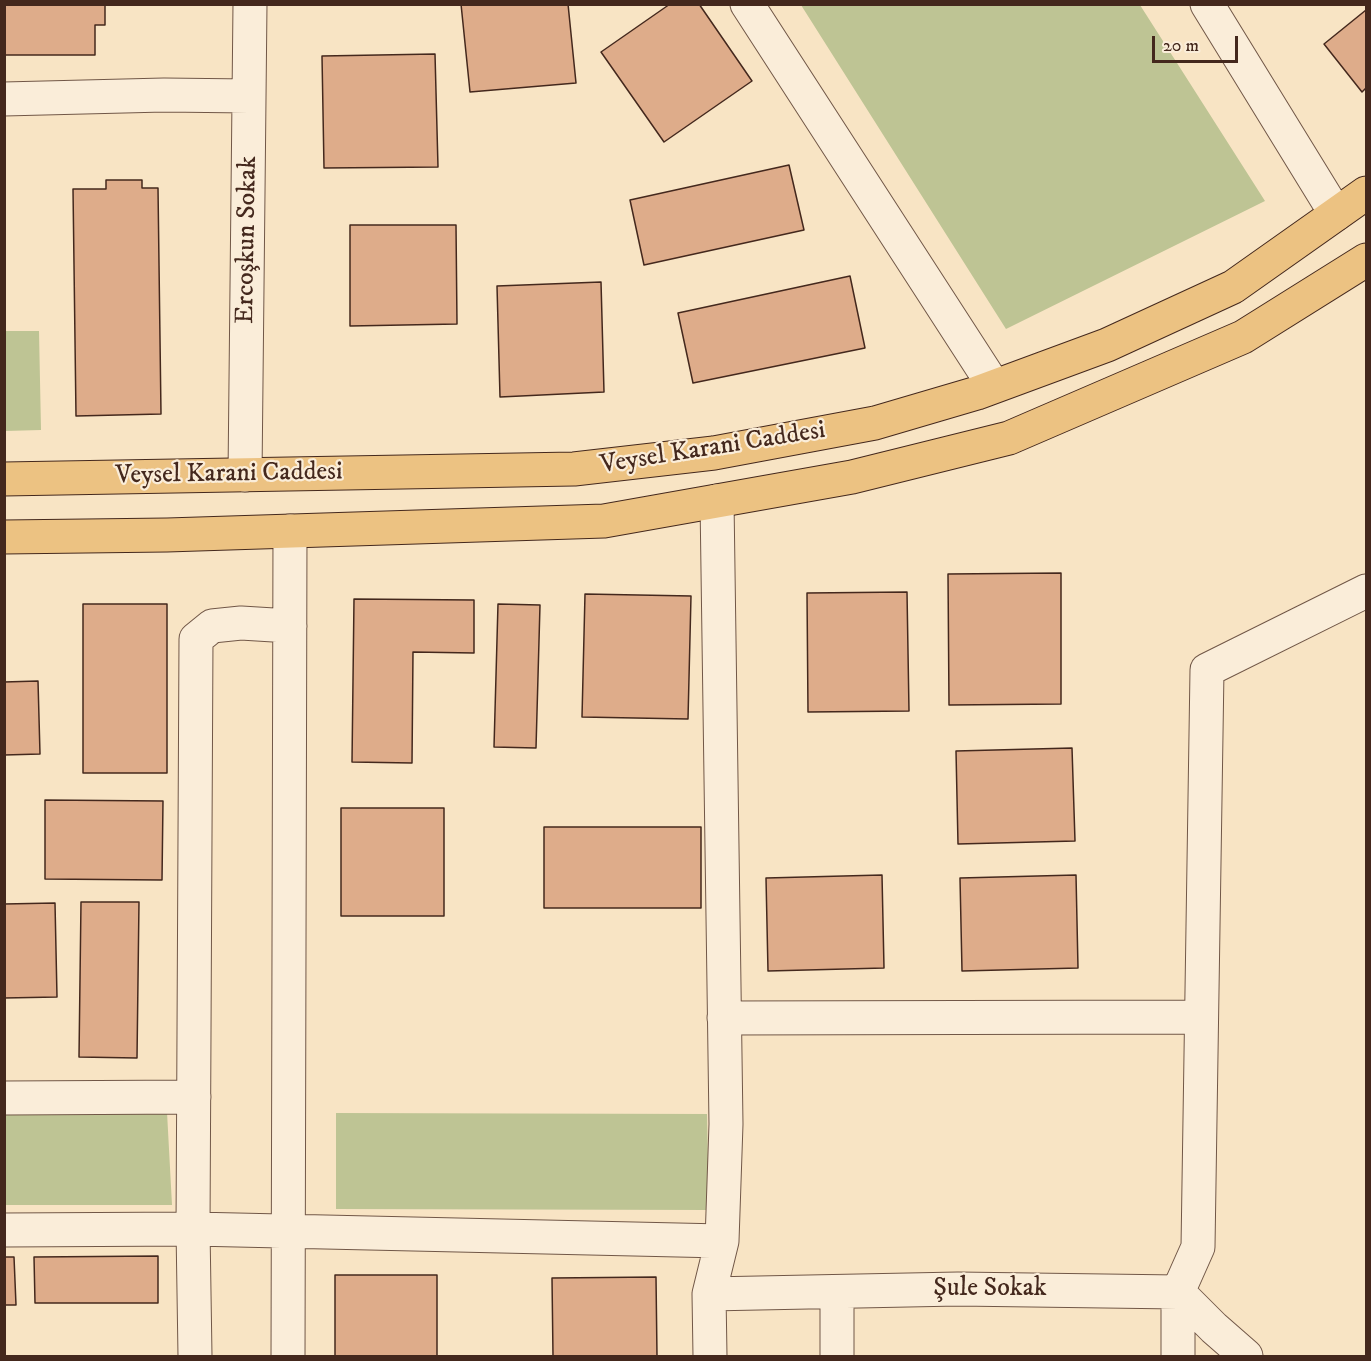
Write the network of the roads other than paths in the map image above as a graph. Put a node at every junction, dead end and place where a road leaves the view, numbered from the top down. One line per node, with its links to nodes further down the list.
1 (250, 4): 4 (street, Ercoşkun Sokak)
2 (747, 4): 9 (street)
3 (1207, 4): 7 (street)
4 (249, 96): 5 (street); 10 (street, Ercoşkun Sokak)
5 (4, 99)
6 (1366, 193): 7 (main road, Veysel Karani Caddesi)
7 (1336, 214): 9 (main road, Veysel Karani Caddesi)
8 (1366, 260): 12 (main road, Veysel Karani Caddesi)
9 (994, 386): 10 (main road, Veysel Karani Caddesi)
10 (245, 475): 11 (main road, Veysel Karani Caddesi)
11 (4, 479)
12 (717, 501): 13 (main road, Veysel Karani Caddesi); 18 (street)
13 (290, 531): 14 (main road, Veysel Karani Caddesi); 16 (street)
14 (4, 537)
15 (1366, 591): 17 (street)
16 (290, 626): 19 (street); 23 (street)
17 (1201, 1017): 18 (street); 26 (street)
18 (724, 1018): 24 (street)
19 (194, 1097): 20 (street); 21 (street)
20 (4, 1098)
21 (194, 1228): 22 (street); 23 (street); 28 (street)
22 (4, 1230)
23 (290, 1232): 24 (street); 29 (street)
24 (722, 1241): 27 (street)
25 (837, 1292): 26 (street, Şule Sokak); 27 (street, Şule Sokak); 31 (street)
26 (1178, 1292): 32 (street); 33 (street)
27 (709, 1294): 30 (street)
28 (195, 1356)
29 (288, 1356)
30 (710, 1356)
31 (837, 1356)
32 (1178, 1356)
33 (1246, 1356)

